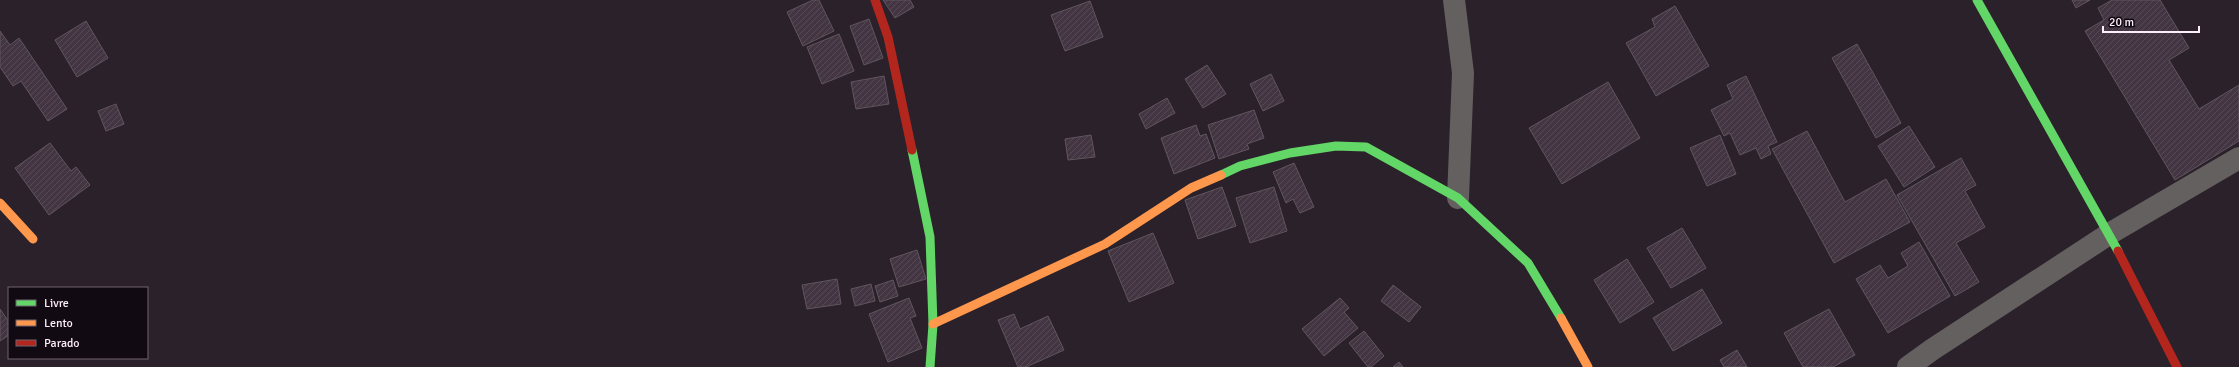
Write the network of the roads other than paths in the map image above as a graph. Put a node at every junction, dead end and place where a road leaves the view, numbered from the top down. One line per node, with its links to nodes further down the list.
1 (875, 0): 9 (street)
2 (1454, 0): 5 (street)
3 (1977, 0): 7 (street)
4 (2239, 158): 7 (street)
5 (1458, 198): 9 (street); 11 (street)
6 (0, 203): 8 (street)
7 (2109, 234): 12 (street); 13 (street)
8 (33, 240)
9 (933, 324): 10 (street)
10 (930, 367)
11 (1588, 367)
12 (1908, 367)
13 (2177, 367)

